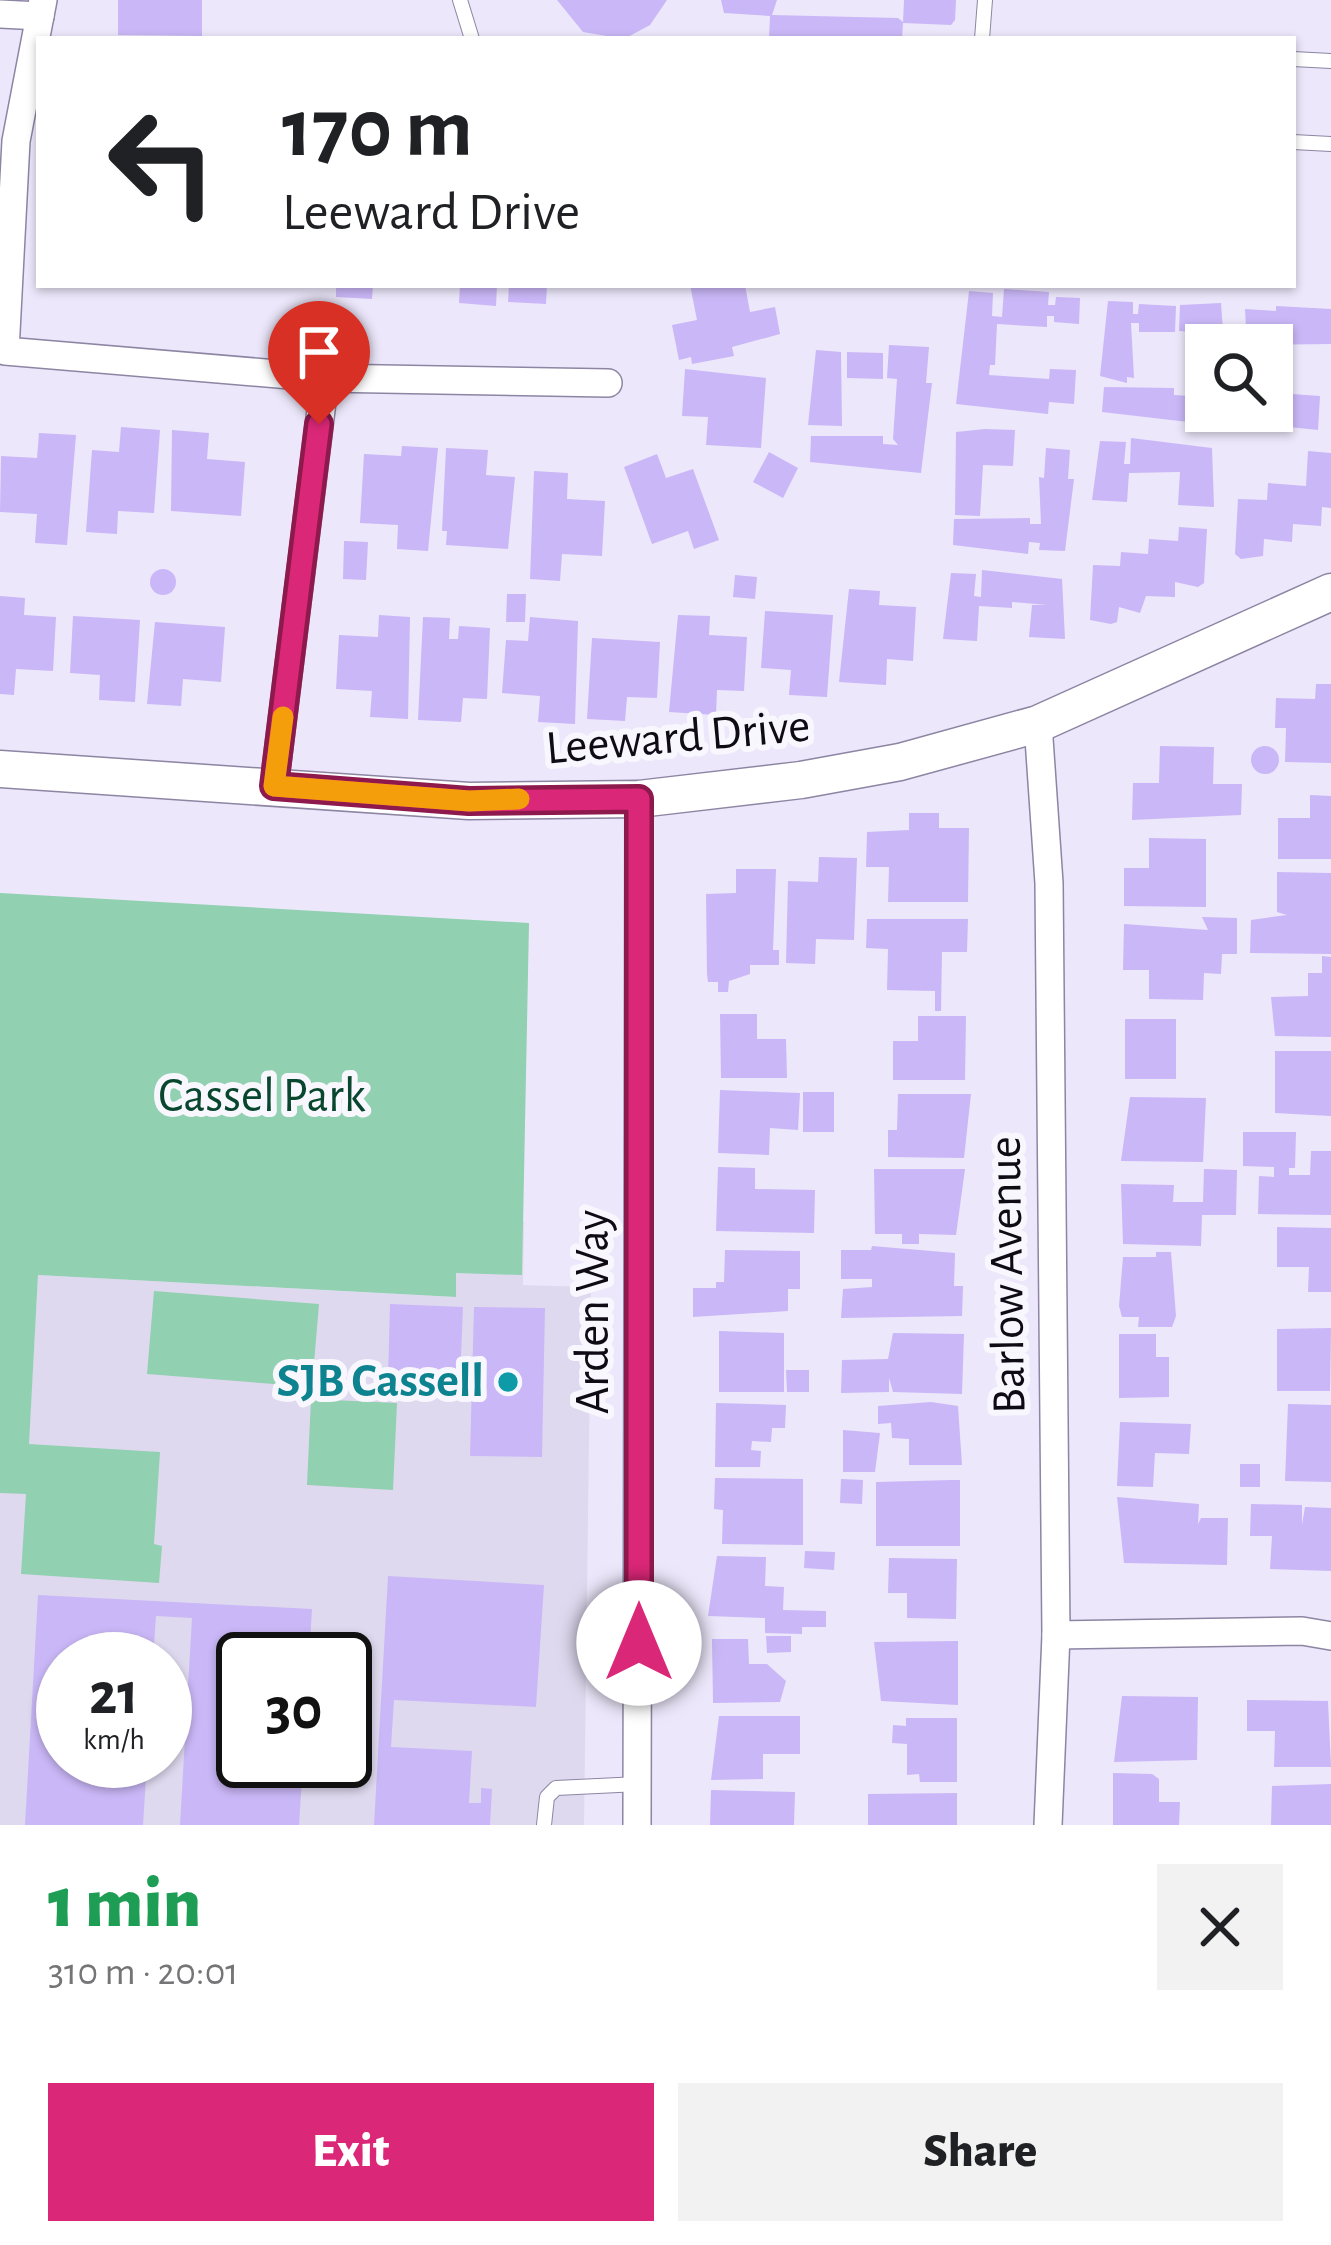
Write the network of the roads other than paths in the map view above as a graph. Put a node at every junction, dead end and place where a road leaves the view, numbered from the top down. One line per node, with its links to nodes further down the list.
1 (460, 0): 5 (lane)
2 (985, 0): 6 (lane)
3 (42, 8): 4 (street); 9 (street)
4 (0, 14)
5 (471, 36)
6 (982, 36)
7 (1296, 59): 8 (lane)
8 (1331, 61)
9 (8, 141): 12 (street)
10 (1296, 142): 11 (lane)
11 (1331, 143)
12 (325, 377): 13 (street); 17 (street)
13 (608, 383)
14 (1331, 592): 15 (street, Leeward Drive)
15 (1038, 724): 18 (street, Leeward Drive); 19 (street, Barlow Avenue)
16 (0, 769): 17 (street, Leeward Drive)
17 (274, 786): 18 (street, Leeward Drive)
18 (639, 799): 21 (street, Arden Way)
19 (1056, 1635): 20 (street); 24 (street, Barlow Avenue)
20 (1331, 1636)
21 (639, 1784): 22 (lane); 23 (street, Arden Way)
22 (544, 1825)
23 (638, 1825)
24 (1048, 1825)

